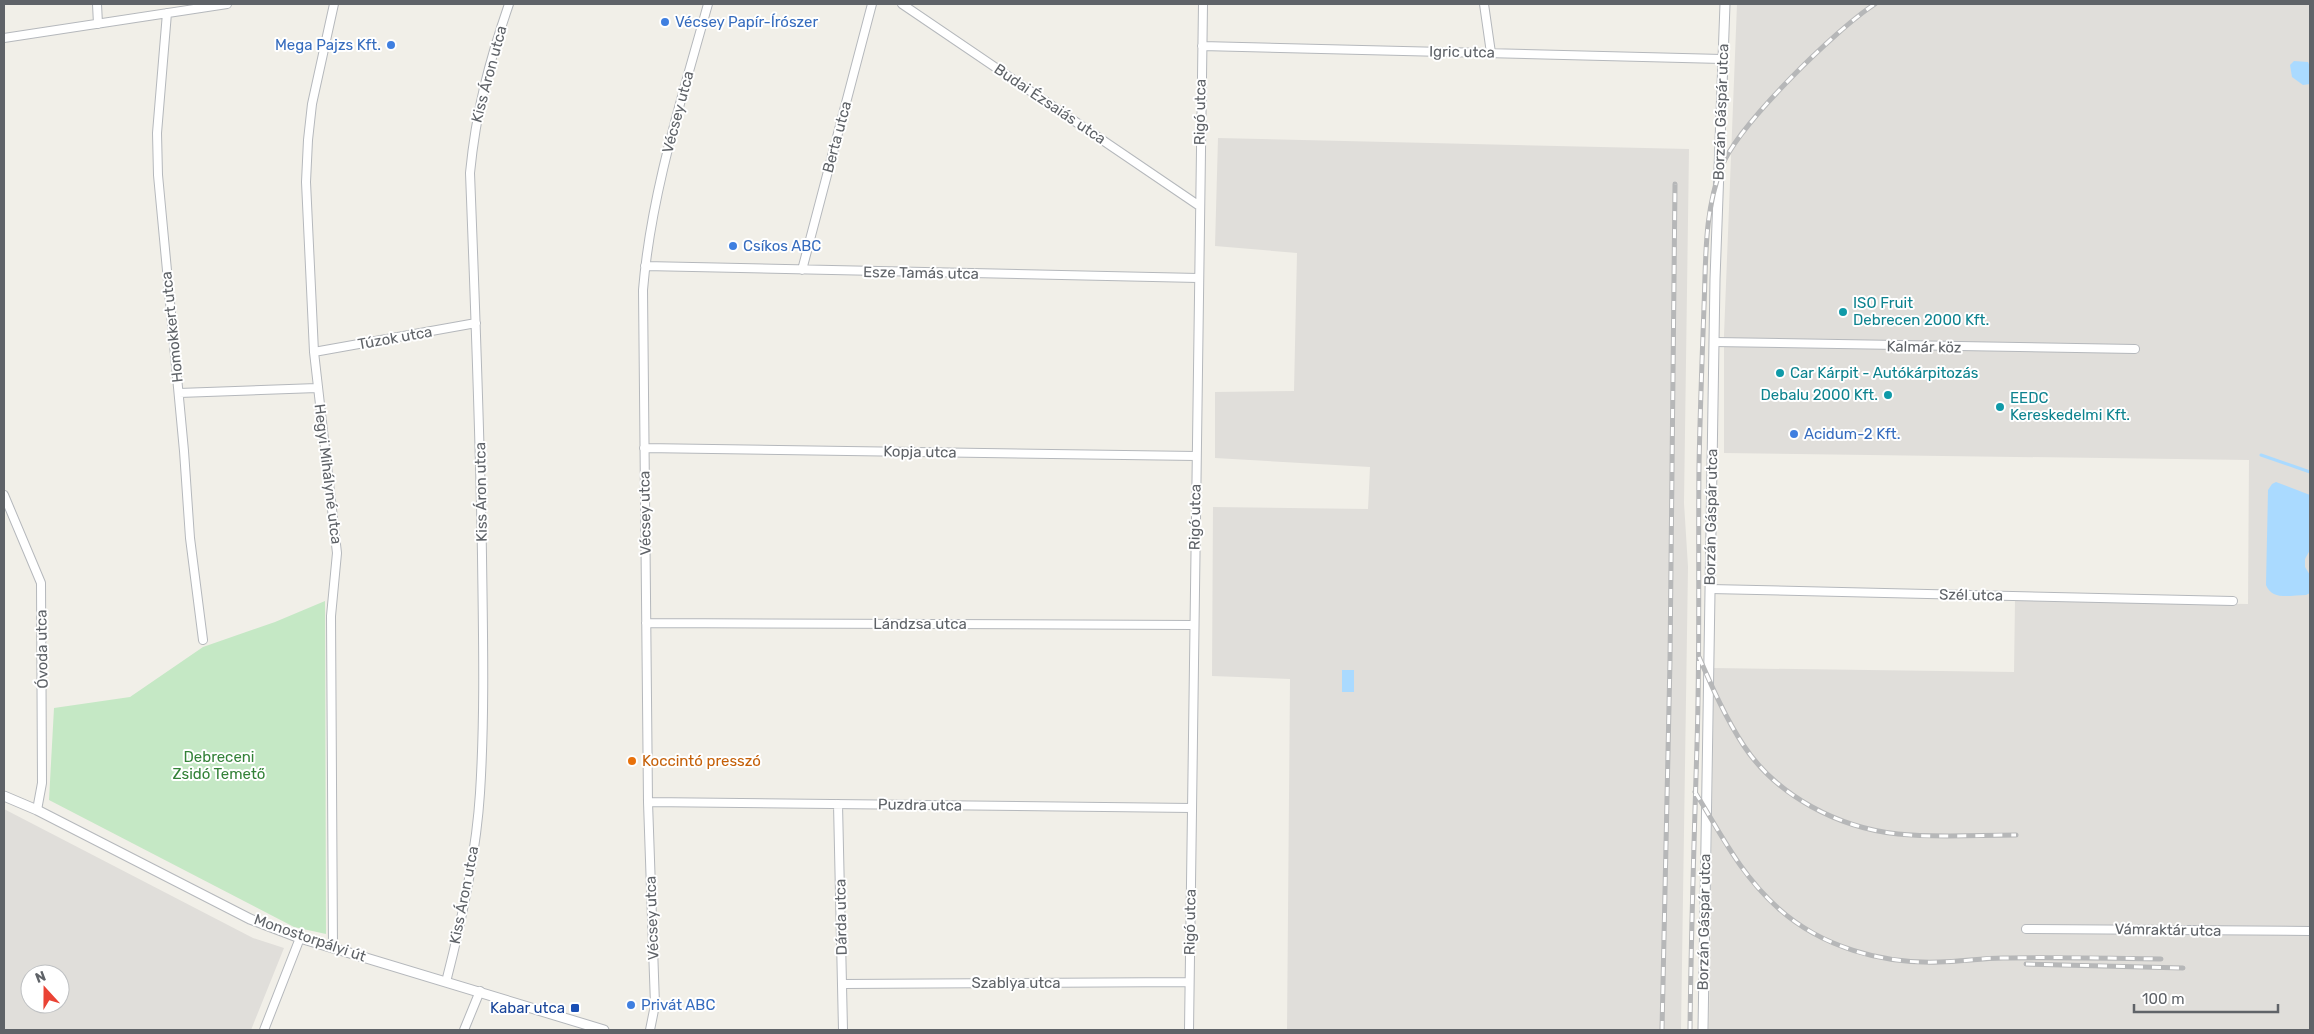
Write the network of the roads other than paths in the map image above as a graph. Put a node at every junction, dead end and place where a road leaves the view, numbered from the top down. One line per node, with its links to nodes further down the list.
1 (97, 4): 12 (street)
2 (227, 4): 11 (street)
3 (334, 4): 24 (street, Hegyi Mihályné utca)
4 (509, 4): 21 (street, Kiss Áron utca)
5 (708, 4): 18 (street, Vécsey utca)
6 (872, 4): 19 (street, Berta utca)
7 (902, 4): 17 (street, Budai Ézsaiás utca)
8 (1203, 4): 14 (street, Rigó utca)
9 (1484, 4): 15 (street)
10 (1725, 4): 16 (street, Borzán Gáspár utca)
11 (167, 13): 12 (street); 26 (street, Homokkert utca)
12 (98, 24): 13 (street)
13 (4, 38)
14 (1202, 46): 15 (street, Igric utca); 17 (street, Rigó utca)
15 (1491, 53): 16 (street, Igric utca)
16 (1722, 59): 22 (street, Borzán Gáspár utca)
17 (1198, 205): 20 (street, Rigó utca)
18 (645, 266): 19 (street, Esze Tamás utca); 27 (street, Vécsey utca)
19 (802, 270): 20 (street, Esze Tamás utca)
20 (1198, 278): 28 (street, Rigó utca)
21 (476, 323): 24 (street, Túzok utca); 44 (street, Kiss Áron utca)
22 (1714, 342): 23 (street, Kalmár köz); 30 (street, Borzán Gáspár utca)
23 (2135, 349)
24 (314, 352): 25 (street, Hegyi Mihályné utca)
25 (317, 388): 26 (street); 43 (street, Hegyi Mihályné utca)
26 (178, 393): 34 (street, Homokkert utca)
27 (644, 448): 28 (street, Kopja utca); 32 (street, Vécsey utca)
28 (1196, 456): 33 (street, Rigó utca)
29 (4, 495): 39 (street, Óvoda utca)
30 (1710, 589): 31 (street, Szél utca); 54 (street, Borzán Gáspár utca)
31 (2233, 601)
32 (646, 622): 33 (street, Lándzsa utca); 36 (street, Vécsey utca)
33 (1194, 625): 38 (street, Rigó utca)
34 (203, 640)
35 (4, 796): 39 (street, Monostorpályi út)
36 (648, 802): 37 (street, Puzdra utca); 51 (street, Vécsey utca)
37 (838, 804): 38 (street, Puzdra utca); 46 (street, Dárda utca)
38 (1192, 808): 45 (street, Rigó utca)
39 (36, 810): 42 (street, Monostorpályi út)
40 (2026, 928): 41 (street, Vámraktár utca)
41 (2310, 931)
42 (300, 938): 43 (street, Monostorpályi út); 48 (street)
43 (333, 948): 44 (street, Monostorpályi út)
44 (446, 982): 47 (street, Monostorpályi út)
45 (1190, 982): 46 (street, Szablya utca); 53 (street, Rigó utca)
46 (842, 984): 52 (street, Dárda utca)
47 (480, 991): 49 (street); 50 (street, Monostorpályi út)
48 (264, 1030)
49 (464, 1030)
50 (604, 1030)
51 (650, 1030)
52 (843, 1030)
53 (1189, 1030)
54 (1703, 1030)

